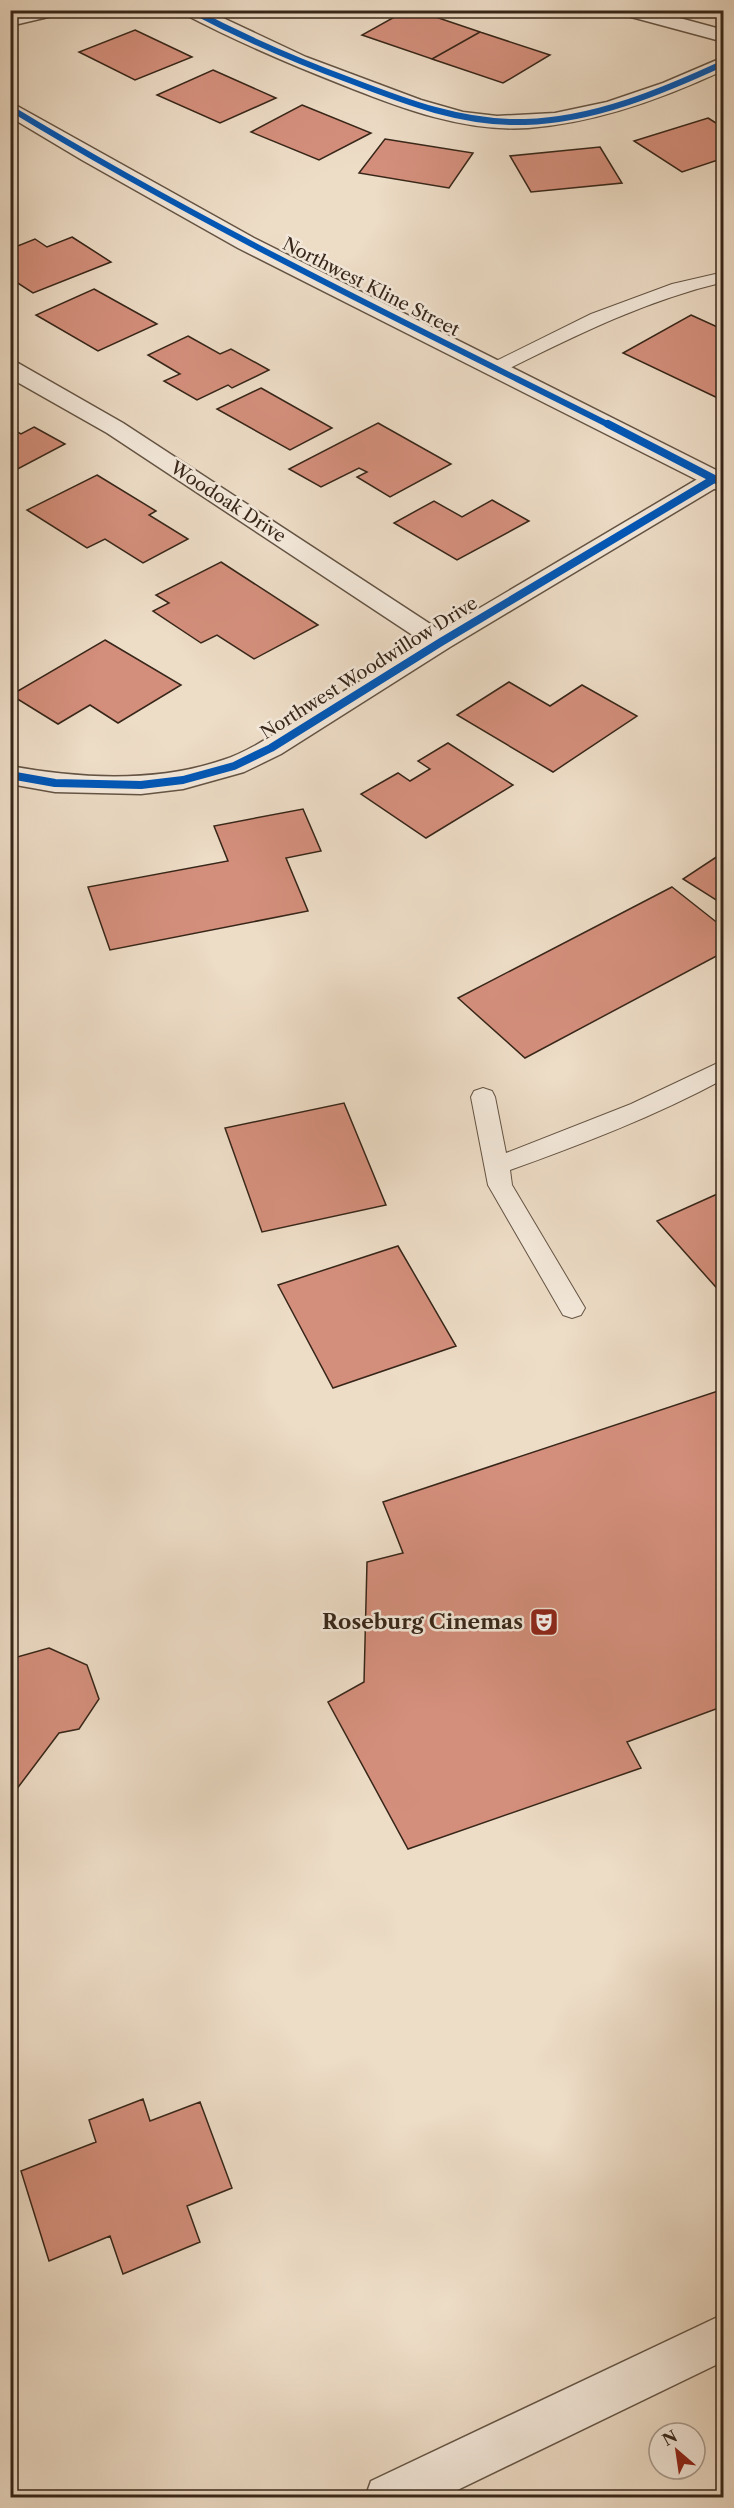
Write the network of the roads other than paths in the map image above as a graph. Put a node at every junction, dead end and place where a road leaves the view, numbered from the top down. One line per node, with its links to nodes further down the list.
1 (54, 10): 4 (street)
2 (191, 10): 6 (street)
3 (627, 10): 5 (street)
4 (10, 21)
5 (723, 36)
6 (723, 63)
7 (10, 108): 10 (street, Northwest Kline Street)
8 (719, 281): 10 (lane)
9 (10, 368): 12 (street, Woodoak Drive)
10 (496, 368): 11 (street, Northwest Kline Street)
11 (719, 482): 12 (street, Northwest Woodwillow Drive)
12 (441, 642): 13 (street, Northwest Woodwillow Drive)
13 (10, 775)
14 (723, 1068): 16 (lane)
15 (483, 1097): 16 (lane)
16 (495, 1166): 17 (lane)
17 (572, 1308)
18 (722, 2342): 19 (street)
19 (388, 2498)

